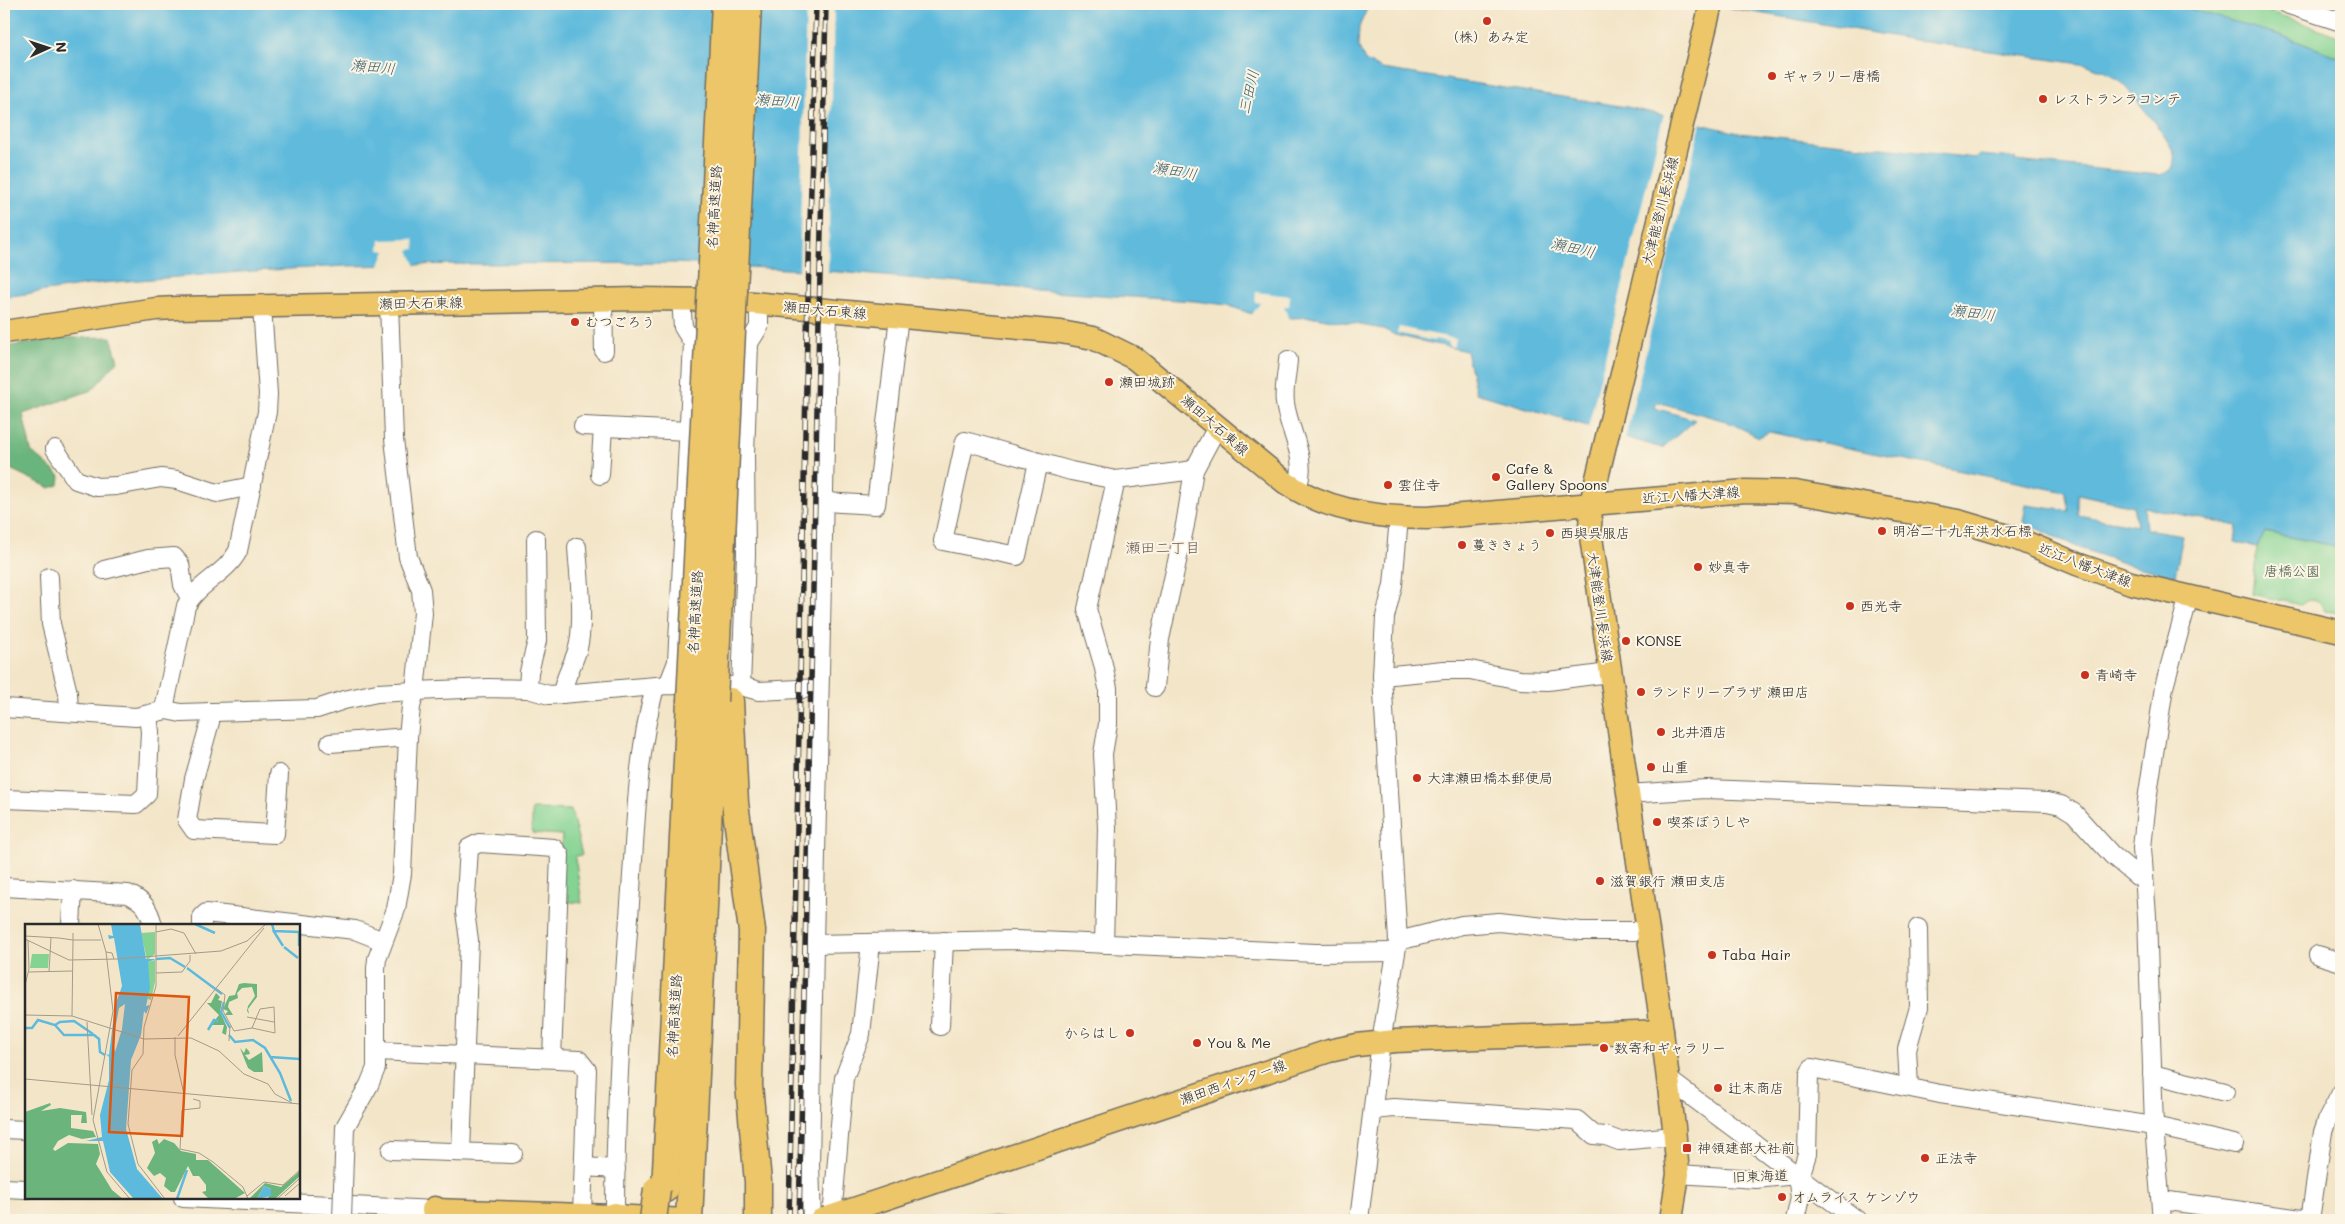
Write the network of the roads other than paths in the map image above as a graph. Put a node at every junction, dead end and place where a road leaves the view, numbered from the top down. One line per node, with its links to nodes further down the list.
1 (725, 4): 45 (highway, 名神高速道路, bridge)
2 (748, 4): 45 (highway, 名神高速道路, bridge)
3 (1711, 4): 28 (main road, 大津能登川長浜線)
4 (2286, 4): 5 (street)
5 (2341, 22)
6 (682, 299): 7 (main road, 瀬田大石東線); 9 (main road, 瀬田大石東線); 19 (street)
7 (603, 300): 8 (main road, 瀬田大石東線); 14 (street)
8 (389, 304): 10 (main road, 瀬田大石東線); 43 (street)
9 (758, 304): 11 (main road, 瀬田大石東線); 45 (street)
10 (262, 306): 13 (main road, 瀬田大石東線); 25 (street)
11 (828, 310): 12 (main road, 瀬田大石東線); 27 (street)
12 (899, 317): 18 (main road, 瀬田大石東線); 27 (street)
13 (4, 332)
14 (604, 351)
15 (1288, 360): 26 (street)
16 (583, 426): 17 (street)
17 (603, 427): 19 (street); 23 (street)
18 (1217, 427): 22 (street); 26 (main road, 瀬田大石東線)
19 (689, 431): 39 (street)
20 (55, 449): 25 (street)
21 (1038, 462): 21 (street); 24 (street)
22 (1194, 470): 24 (street); 40 (street)
23 (600, 475)
24 (1116, 480): 71 (street)
25 (252, 486): 35 (street)
26 (1296, 490): 29 (main road, 瀬田大石東線)
27 (824, 502): 41 (street)
28 (1590, 503): 29 (main road, 瀬田大石東線); 34 (main road, 近江八幡大津線); 37 (main road, 大津能登川長浜線)
29 (1399, 518): 38 (street)
30 (536, 539): 42 (street)
31 (581, 552): 44 (street)
32 (104, 570): 35 (street)
33 (49, 577): 48 (street)
34 (2189, 596): 36 (main road, 近江八幡大津線); 56 (street)
35 (190, 598): 47 (street)
36 (2341, 632)
37 (1610, 673): 38 (street); 54 (main road, 大津能登川長浜線)
38 (1382, 676): 72 (street)
39 (661, 686): 44 (street); 45 (street); 96 (street)
40 (1155, 687)
41 (819, 688): 45 (street); 70 (street)
42 (528, 690): 43 (street); 44 (street)
43 (415, 691): 49 (street); 51 (street)
44 (562, 694)
45 (719, 697): 101 (highway, 名神高速道路); 101 (highway, 名神高速道路); 112 (highway)
46 (4, 708): 48 (street)
47 (166, 710): 49 (street); 50 (street)
48 (69, 712): 50 (street)
49 (209, 712): 53 (street)
50 (148, 715): 55 (street)
51 (408, 737): 52 (street); 68 (street)
52 (330, 743)
53 (279, 774)
54 (1627, 794): 56 (street); 66 (main road, 大津能登川長浜線)
55 (4, 799)
56 (2144, 878): 81 (street)
57 (4, 887): 58 (street)
58 (72, 890): 60 (street); 61 (street)
59 (264, 922): 62 (street); 63 (street)
60 (70, 924)
61 (153, 924)
62 (202, 924)
63 (287, 924)
64 (300, 925): 68 (street)
65 (1918, 928): 83 (street)
66 (1647, 931): 72 (street); 76 (main road, 大津能登川長浜線)
67 (944, 941): 69 (street); 71 (street); 75 (street)
68 (384, 942): 78 (street)
69 (871, 943): 70 (street); 113 (street)
70 (814, 944): 113 (street)
71 (1104, 944): 72 (street)
72 (1396, 947): 77 (street)
73 (2318, 955): 74 (street)
74 (2341, 962)
75 (940, 1026)
76 (1662, 1031): 77 (main road, 瀬田西インター線); 82 (main road, 大津能登川長浜線)
77 (1381, 1042): 86 (street); 113 (main road, 瀬田西インター線)
78 (377, 1051): 79 (street); 107 (street, bridge)
79 (465, 1055): 80 (street); 80 (street); 93 (street)
80 (552, 1058): 95 (street)
81 (2152, 1074): 84 (street); 87 (street)
82 (1668, 1079): 90 (main road, 大津能登川長浜線); 98 (street)
83 (1909, 1087): 87 (street); 98 (street)
84 (2225, 1092)
85 (2341, 1093): 119 (street)
86 (1373, 1110): 90 (street); 114 (street)
87 (2154, 1126): 91 (street); 103 (street)
88 (4, 1129): 89 (street)
89 (25, 1130)
90 (1675, 1136): 97 (main road, 大津能登川長浜線)
91 (2234, 1144)
92 (391, 1150): 93 (street)
93 (461, 1152): 94 (street)
94 (513, 1154)
95 (584, 1167): 96 (street); 104 (street)
96 (616, 1169): 106 (street)
97 (1678, 1174): 98 (street, 旧東海道); 115 (main road, 大津能登川長浜線)
98 (1797, 1175): 116 (street); 117 (street, 旧東海道)
99 (4, 1188): 100 (street)
100 (25, 1189)
101 (671, 1190): 108 (highway, bridge); 109 (highway, 名神高速道路); 111 (highway, 名神高速道路)
102 (196, 1199): 105 (street)
103 (2161, 1200): 118 (street); 119 (street)
104 (582, 1214): 105 (main road); 106 (main road)
105 (439, 1217)
106 (612, 1218): 110 (main road)
107 (342, 1220)
108 (653, 1220)
109 (664, 1220)
110 (684, 1220)
111 (689, 1220)
112 (758, 1220)
113 (822, 1220)
114 (1359, 1220)
115 (1671, 1220)
116 (1795, 1220)
117 (1857, 1220)
118 (2162, 1220)
119 (2310, 1220)

